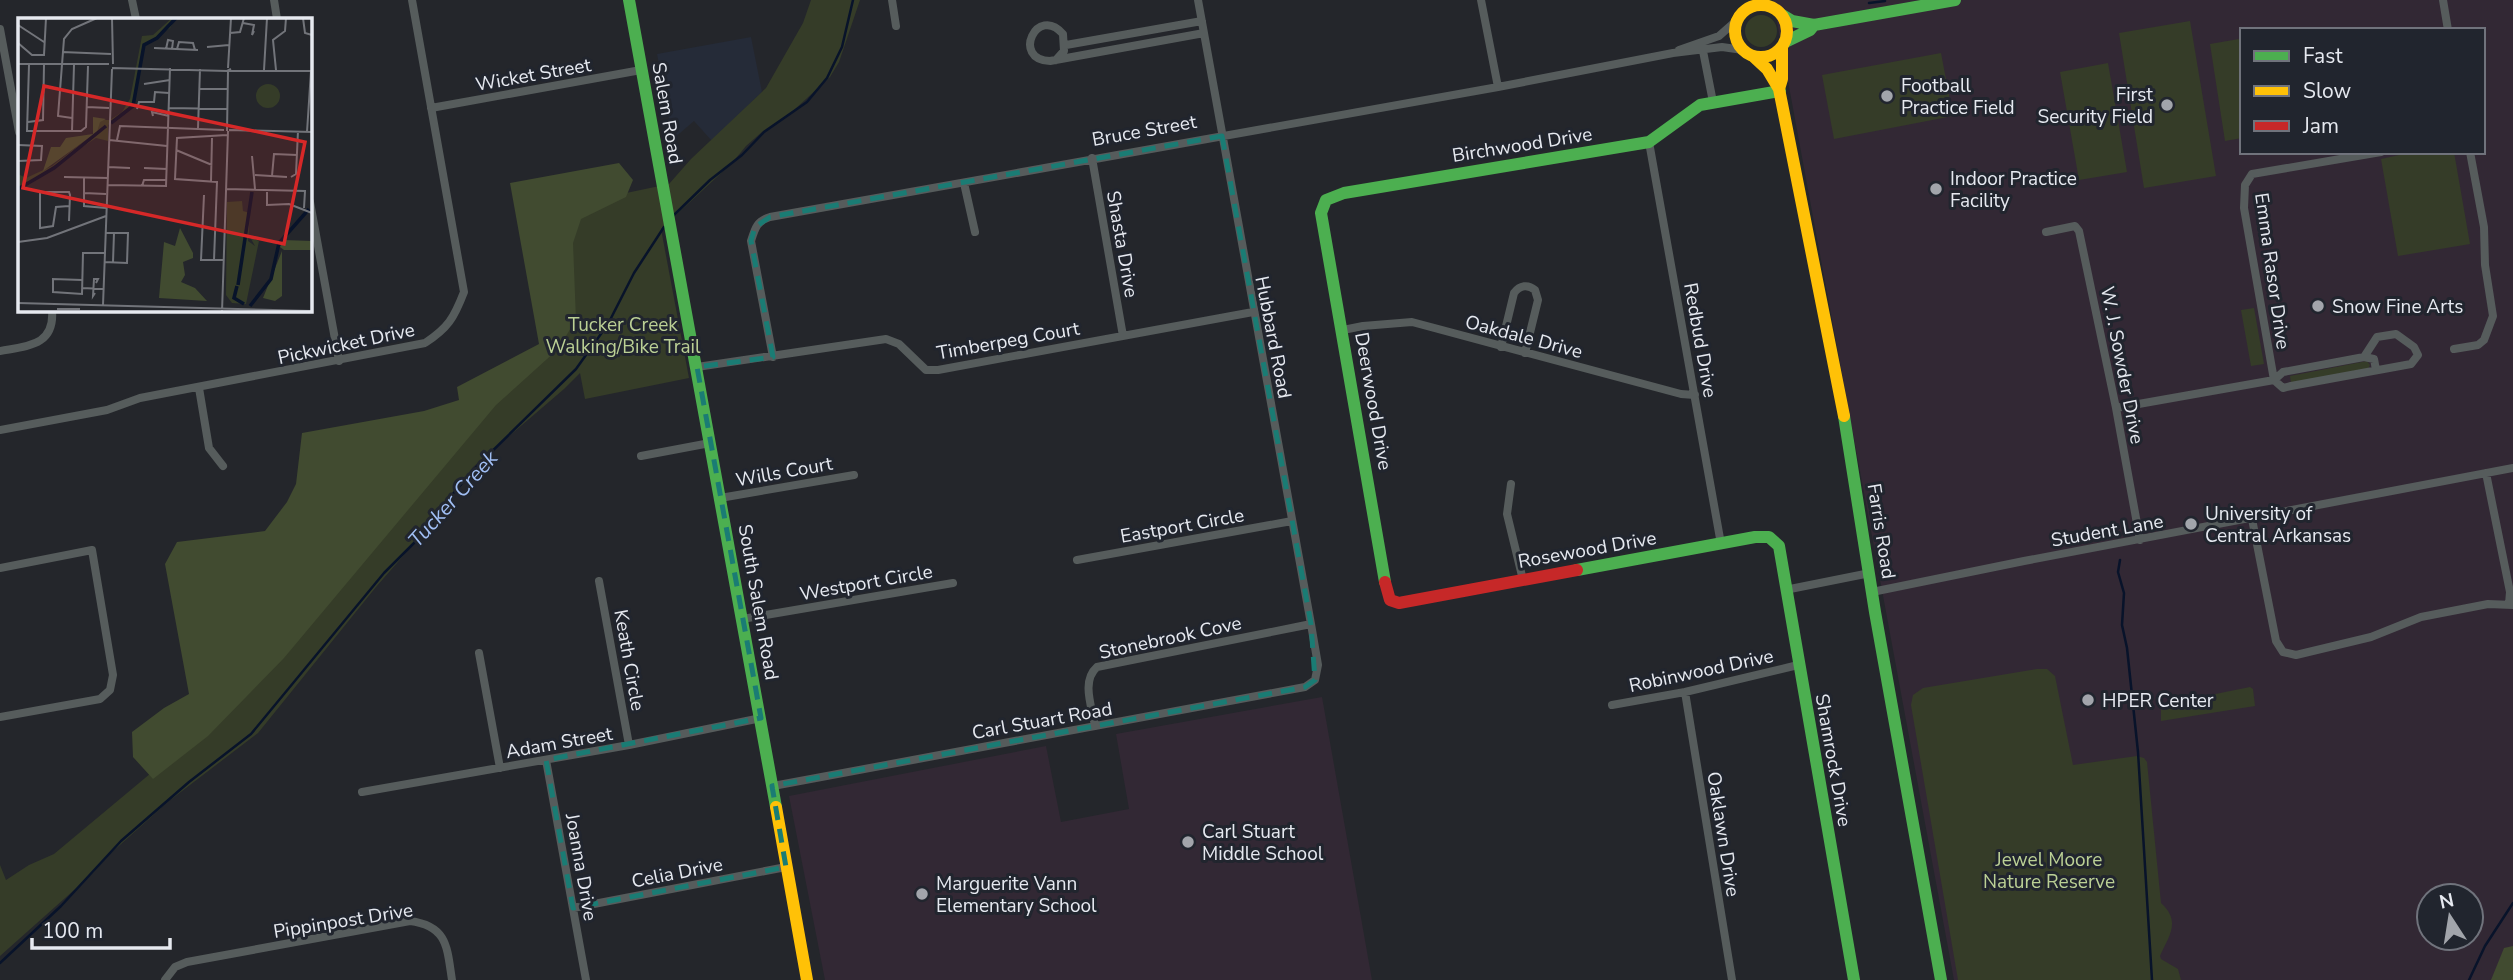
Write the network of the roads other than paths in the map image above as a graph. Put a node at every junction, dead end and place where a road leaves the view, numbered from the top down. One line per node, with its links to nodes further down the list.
1 (132, 0): 12 (street)
2 (274, 0): 13 (street)
3 (412, 0): 31 (street, Pickwicket Drive)
4 (629, 0): 27 (street, Salem Road)
5 (892, 0): 17 (street)
6 (1198, 0): 14 (street, Hubbard Road)
7 (1481, 0): 28 (street)
8 (1955, 0): 16 (street)
9 (2443, 0): 18 (street)
10 (1748, 5): 11 (street); 15 (street)
11 (1776, 8): 16 (street); 21 (street)
12 (136, 18)
13 (277, 18)
14 (1202, 21): 20 (street, Hubbard Road); 22 (street)
15 (1737, 21): 24 (street, Bruce Street); 25 (street)
16 (1814, 25): 21 (street)
17 (896, 26)
18 (2448, 28)
19 (0, 29): 32 (street)
20 (1204, 33): 26 (street); 33 (street, Hubbard Road)
21 (1783, 44): 25 (street); 29 (street, Farris Road)
22 (1066, 45): 26 (street); 26 (street)
23 (1703, 51): 24 (street, Bruce Street); 25 (street, Bruce Street); 30 (street)
24 (1673, 52): 28 (street, Bruce Street)
25 (1748, 53): 29 (street, Farris Road)
26 (1056, 60)
27 (641, 70): 31 (street, Wicket Street); 40 (street, Salem Road)
28 (1498, 87): 33 (street, Bruce Street)
29 (1780, 90): 30 (street, Birchwood Drive); 77 (street, Farris Road)
30 (1713, 102): 34 (street, Birchwood Drive)
31 (431, 108): 54 (street, Pickwicket Drive)
32 (18, 127)
33 (1222, 136): 37 (street, Bruce Street); 45 (street, Hubbard Road)
34 (1649, 142): 39 (street, Birchwood Drive); 59 (street, Redbud Drive)
35 (2369, 154): 57 (street, Emma Rasor Drive)
36 (2470, 154): 49 (street)
37 (1092, 158): 38 (street, Bruce Street); 47 (street, Shasta Drive)
38 (964, 183): 41 (street); 52 (street, Bruce Street)
39 (1326, 200): 46 (street, Deerwood Drive)
40 (671, 232): 55 (street, South Salem Road)
41 (975, 232)
42 (2046, 232): 60 (street, W. J. Sowder Drive)
43 (313, 237): 54 (street)
44 (52, 312): 50 (street)
45 (1252, 312): 47 (street, Timberpeg Court); 71 (street, Hubbard Road)
46 (1343, 330): 48 (street, Oakdale Drive); 83 (street, Deerwood Drive)
47 (1123, 336): 52 (street, Timberpeg Court)
48 (1501, 346): 51 (street, Oakdale Drive); 51 (street)
49 (2455, 349)
50 (0, 351)
51 (1525, 353): 59 (street, Oakdale Drive)
52 (773, 357): 55 (street, Timberpeg Court)
53 (2364, 357): 56 (street); 56 (street); 57 (street)
54 (339, 361): 58 (street, Pickwicket Drive)
55 (696, 367): 62 (street, South Salem Road)
56 (2376, 370): 57 (street)
57 (2274, 380): 60 (street)
58 (199, 388): 61 (street, Pickwicket Drive); 64 (street)
59 (1695, 395): 73 (street, Redbud Drive)
60 (2116, 408): 72 (street, W. J. Sowder Drive)
61 (0, 430)
62 (710, 443): 63 (street); 69 (street, South Salem Road)
63 (641, 456)
64 (223, 466)
65 (2513, 468): 66 (street, Student Lane)
66 (2486, 473): 70 (street, Student Lane); 84 (street)
67 (854, 475): 69 (street, Wills Court)
68 (1511, 485): 78 (street)
69 (720, 498): 85 (street, South Salem Road)
70 (2252, 519): 72 (street, Student Lane); 84 (street)
71 (1292, 521): 75 (street, Eastport Circle); 86 (street, Hubbard Road)
72 (2140, 540): 82 (street, Student Lane)
73 (1721, 544): 74 (street, Rosewood Drive); 78 (street, Rosewood Drive)
74 (1779, 546): 81 (street, Shamrock Drive)
75 (1077, 560)
76 (0, 568): 92 (street)
77 (1870, 573): 81 (street); 82 (street, Farris Road)
78 (1523, 580): 83 (street, Rosewood Drive)
79 (599, 581): 95 (street, Keath Circle)
80 (953, 583): 85 (street, Westport Circle)
81 (1786, 590): 88 (street, Shamrock Drive)
82 (1872, 592): 108 (street, Farris Road)
83 (1399, 603)
84 (2511, 605)
85 (742, 619): 93 (street, South Salem Road)
86 (1311, 624): 89 (street, Hubbard Road); 94 (street, Stonebrook Cove)
87 (479, 653): 97 (street)
88 (1798, 665): 90 (street, Robinwood Drive); 107 (street, Shamrock Drive)
89 (1315, 680): 94 (street, Carl Stuart Road)
90 (1685, 692): 91 (street, Robinwood Drive); 106 (street, Oaklawn Drive)
91 (1612, 705)
92 (0, 717)
93 (761, 718): 95 (street, Adam Street); 98 (street, South Salem Road)
94 (1095, 726): 98 (street, Carl Stuart Road)
95 (629, 745): 96 (street, Adam Street)
96 (546, 761): 97 (street, Adam Street); 101 (street, Joanna Drive)
97 (500, 768): 99 (street, Adam Street)
98 (773, 786): 100 (street, South Salem Road)
99 (362, 792)
100 (786, 867): 101 (street, Celia Drive); 105 (street, South Salem Road)
101 (573, 908): 104 (street, Joanna Drive)
102 (165, 980): 103 (street, Pippinpost Drive)
103 (452, 980)
104 (586, 980)
105 (807, 980)
106 (1732, 980)
107 (1854, 980)
108 (1941, 980)

